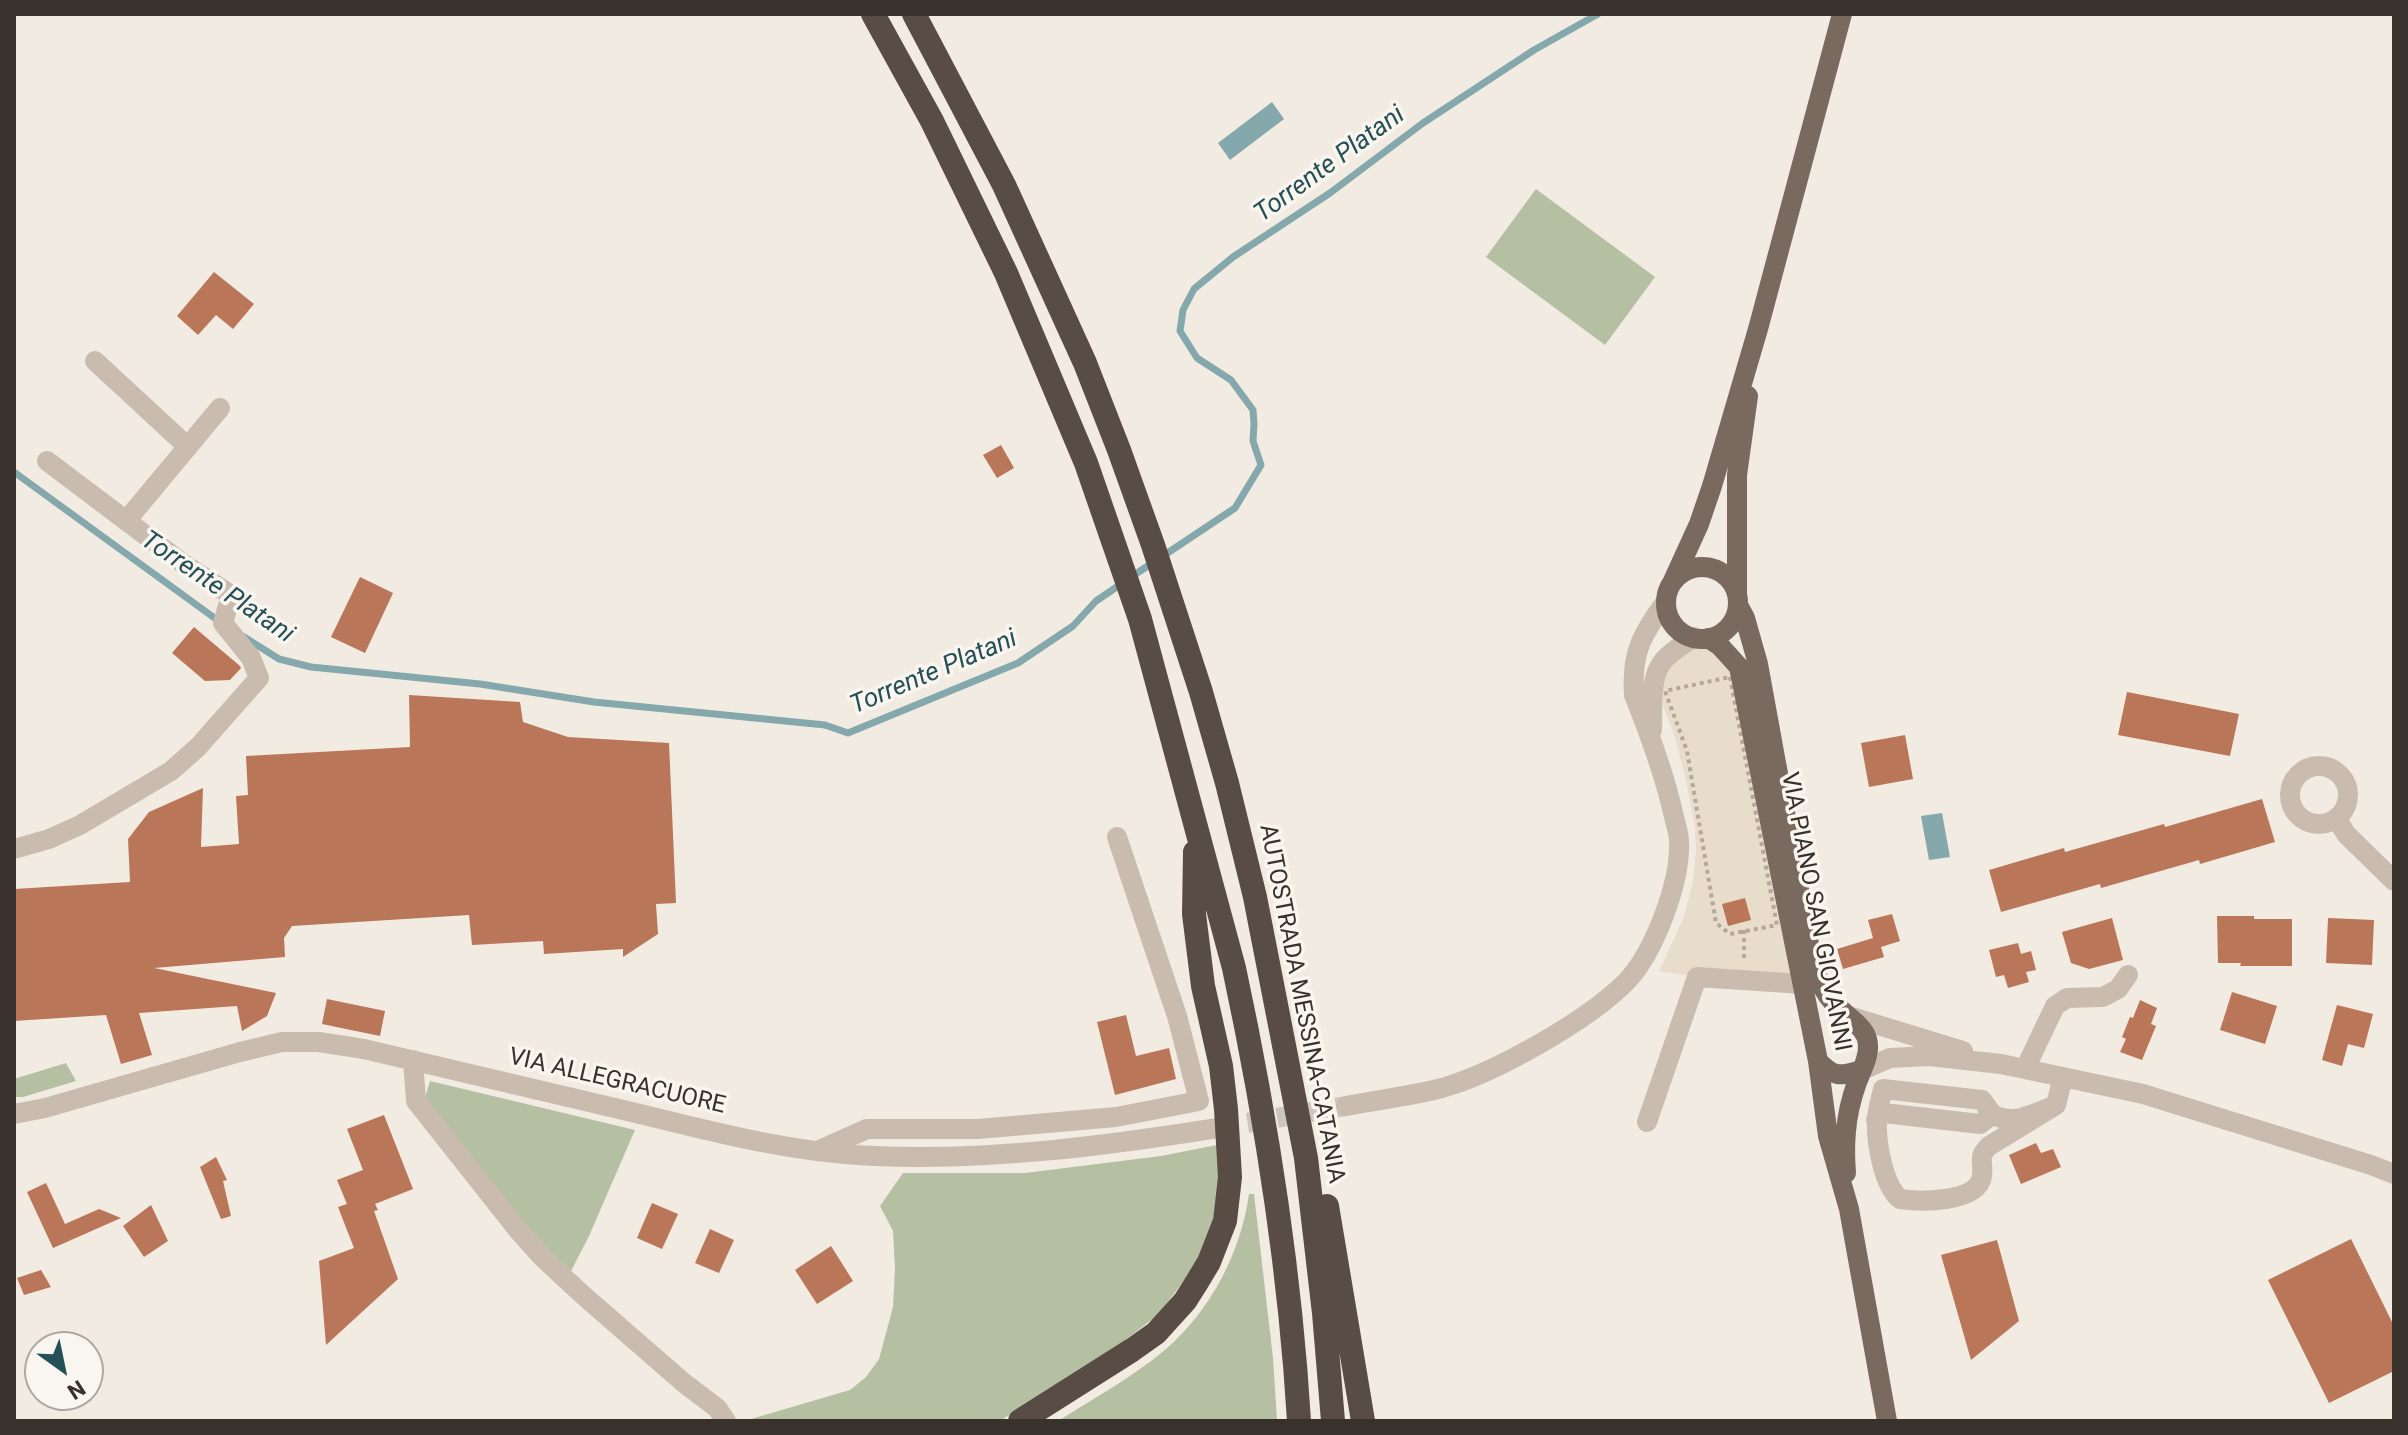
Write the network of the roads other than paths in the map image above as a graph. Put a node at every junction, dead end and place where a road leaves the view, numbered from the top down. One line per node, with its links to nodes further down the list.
1 (873, 14): 16 (highway)
2 (914, 14): 21 (highway, AUTOSTRADA MESSINA-CATANIA)
3 (1842, 14): 4 (main road)
4 (1758, 329): 10 (main road); 11 (main road)
5 (95, 361): 7 (street)
6 (220, 408): 7 (street)
7 (188, 447): 9 (street)
8 (47, 461): 9 (street)
9 (126, 521): 18 (street)
10 (1673, 581): 11 (main road); 12 (main road)
11 (1738, 598): 13 (main road); 24 (main road, VIA PIANO SAN GIOVANNI)
12 (1666, 601): 13 (main road); 14 (street)
13 (1701, 638): 14 (street); 23 (main road, VIA PIANO SAN GIOVANNI)
14 (1652, 742): 32 (street)
15 (2337, 819): 19 (street)
16 (1195, 822): 20 (highway); 42 (highway)
17 (1117, 837): 36 (street)
18 (14, 849)
19 (2394, 881)
20 (1198, 938): 40 (highway); 41 (highway)
21 (1270, 972): 43 (highway, AUTOSTRADA MESSINA-CATANIA); 44 (highway)
22 (2128, 975): 28 (street)
23 (1802, 984): 26 (main road, VIA PIANO SAN GIOVANNI); 34 (street)
24 (1852, 1017): 27 (street); 29 (main road, VIA PIANO SAN GIOVANNI)
25 (413, 1060): 33 (street, VIA ALLEGRACUORE); 36 (street, VIA ALLEGRACUORE); 39 (street)
26 (1818, 1061): 29 (main road); 38 (main road, VIA PIANO SAN GIOVANNI)
27 (2001, 1064): 28 (street); 29 (street)
28 (2025, 1069): 30 (street)
29 (1862, 1070): 38 (main road, VIA PIANO SAN GIOVANNI)
30 (2063, 1077): 31 (street); 37 (street)
31 (2056, 1105): 31 (street)
32 (1346, 1106)
33 (14, 1114)
34 (1647, 1122)
35 (1218, 1128): 36 (street, VIA ALLEGRACUORE)
36 (818, 1150)
37 (2394, 1174)
38 (1849, 1209): 45 (main road)
39 (726, 1421)
40 (1020, 1421)
41 (1037, 1421)
42 (1299, 1421)
43 (1333, 1421)
44 (1363, 1421)
45 (1887, 1421)

